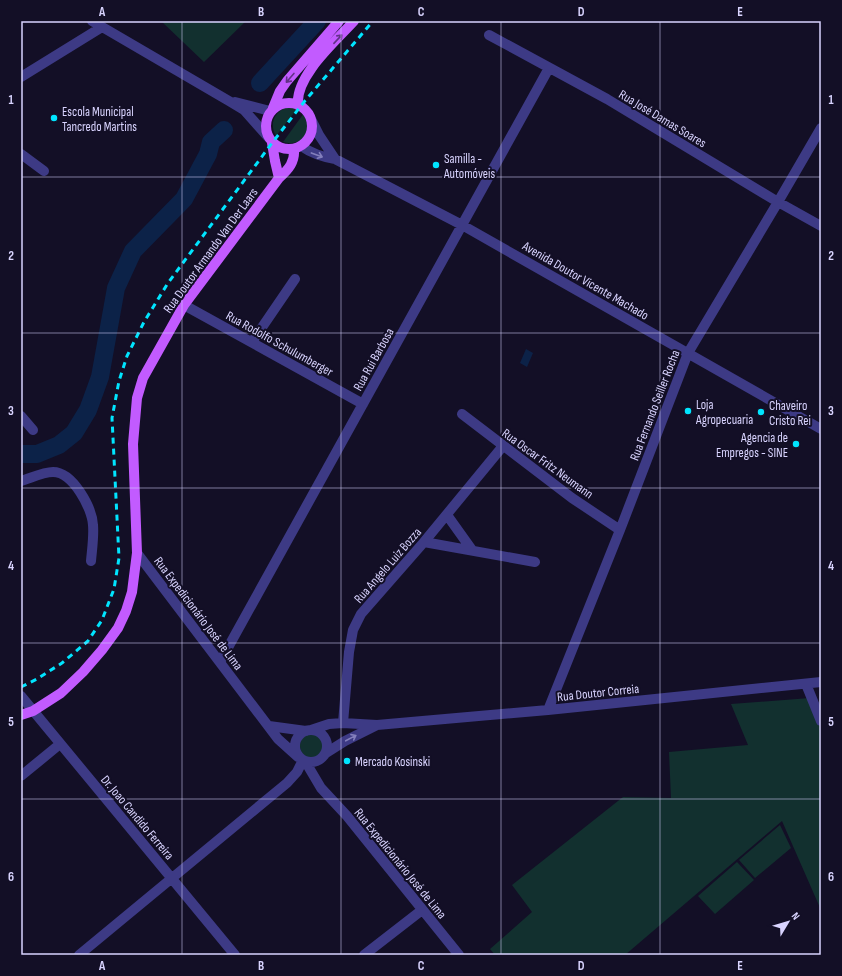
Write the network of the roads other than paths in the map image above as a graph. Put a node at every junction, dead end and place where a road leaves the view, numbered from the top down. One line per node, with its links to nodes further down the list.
1 (92, 21): 4 (street)
2 (339, 21): 10 (main road, one-way to 10)
3 (354, 21): 9 (main road, one-way to 3)
4 (102, 27): 7 (street); 8 (street)
5 (489, 35): 6 (street, Rua José Damas Soares)
6 (549, 68): 19 (street, Rua José Damas Soares); 20 (street, Rua Rui Barbosa)
7 (21, 77)
8 (229, 100): 10 (street); 13 (street)
9 (298, 105): 10 (main road); 11 (main road)
10 (272, 110): 13 (main road)
11 (311, 119): 14 (main road); 16 (street)
12 (821, 128): 19 (street, Rua Fernando Seiller Rocha)
13 (270, 140): 14 (main road); 18 (main road)
14 (297, 147): 16 (street, Avenida Doutor Vicente Machado, one-way to 16); 18 (main road, Rua Doutor Armando Van Der Laars)
15 (21, 154): 17 (street)
16 (334, 159): 20 (street, Avenida Doutor Vicente Machado)
17 (44, 171)
18 (279, 178): 23 (main road, Rua Doutor Armando Van Der Laars)
19 (778, 202): 21 (street, Rua José Damas Soares); 25 (street, Rua Fernando Seiller Rocha)
20 (462, 225): 25 (street, Avenida Doutor Vicente Machado); 26 (street, Rua Rui Barbosa)
21 (821, 226)
22 (295, 279): 24 (street)
23 (184, 305): 24 (street, Rua Rodolfo Schulumberger); 37 (main road, Rua Doutor Armando Van Der Laars)
24 (252, 342): 26 (street, Rua Rodolfo Schulumberger)
25 (688, 353): 29 (street, Avenida Doutor Vicente Machado); 34 (street, Rua Fernando Seiller Rocha)
26 (363, 404): 40 (street, Rua Rui Barbosa)
27 (462, 414): 31 (street, Rua Oscar Fritz Neumann)
28 (21, 416): 30 (street)
29 (821, 429)
30 (33, 430)
31 (503, 446): 33 (street, Rua Angelo Luiz Bozza); 34 (street, Rua Oscar Fritz Neumann)
32 (21, 481): 38 (street)
33 (447, 515): 35 (street, Rua Angelo Luiz Bozza); 36 (street)
34 (620, 530): 44 (street, Rua Fernando Seiller Rocha)
35 (424, 542): 36 (street); 48 (street, Rua Angelo Luiz Bozza)
36 (472, 550): 39 (street)
37 (137, 553): 40 (street, Rua Expedicionário José de Lima); 45 (main road, Rua Doutor Armando Van Der Laars)
38 (91, 561)
39 (535, 562)
40 (220, 662): 50 (street, Rua Expedicionário José de Lima)
41 (821, 682): 42 (street, Rua Doutor Correia)
42 (806, 684): 44 (street, Rua Doutor Correia); 47 (street)
43 (21, 696): 45 (street, Dr. Joao Candido Ferreira)
44 (548, 710): 49 (street, Rua Doutor Correia)
45 (33, 711): 46 (main road, Rua Doutor Armando Van Der Laars); 52 (street, Dr. Joao Candido Ferreira)
46 (21, 715)
47 (821, 721)
48 (343, 723): 49 (street, Rua Doutor Correia); 51 (street, Rua Doutor Correia)
49 (377, 725): 53 (street, Rua Doutor Correia, one-way to 49)
50 (269, 726): 51 (street); 54 (street, Rua Expedicionário José de Lima)
51 (308, 730): 53 (street); 54 (street)
52 (60, 744): 56 (street); 58 (street, Dr. Joao Candido Ferreira)
53 (326, 753): 55 (street)
54 (302, 760): 55 (street); 57 (street, Rua Expedicionário José de Lima); 58 (street)
55 (319, 761): 57 (street)
56 (21, 776)
57 (321, 788): 59 (street, Rua Expedicionário José de Lima)
58 (172, 878): 60 (street); 61 (street, Dr. Joao Candido Ferreira)
59 (422, 910): 62 (street); 63 (street, Rua Expedicionário José de Lima)
60 (79, 955)
61 (235, 955)
62 (364, 955)
63 (459, 955)

